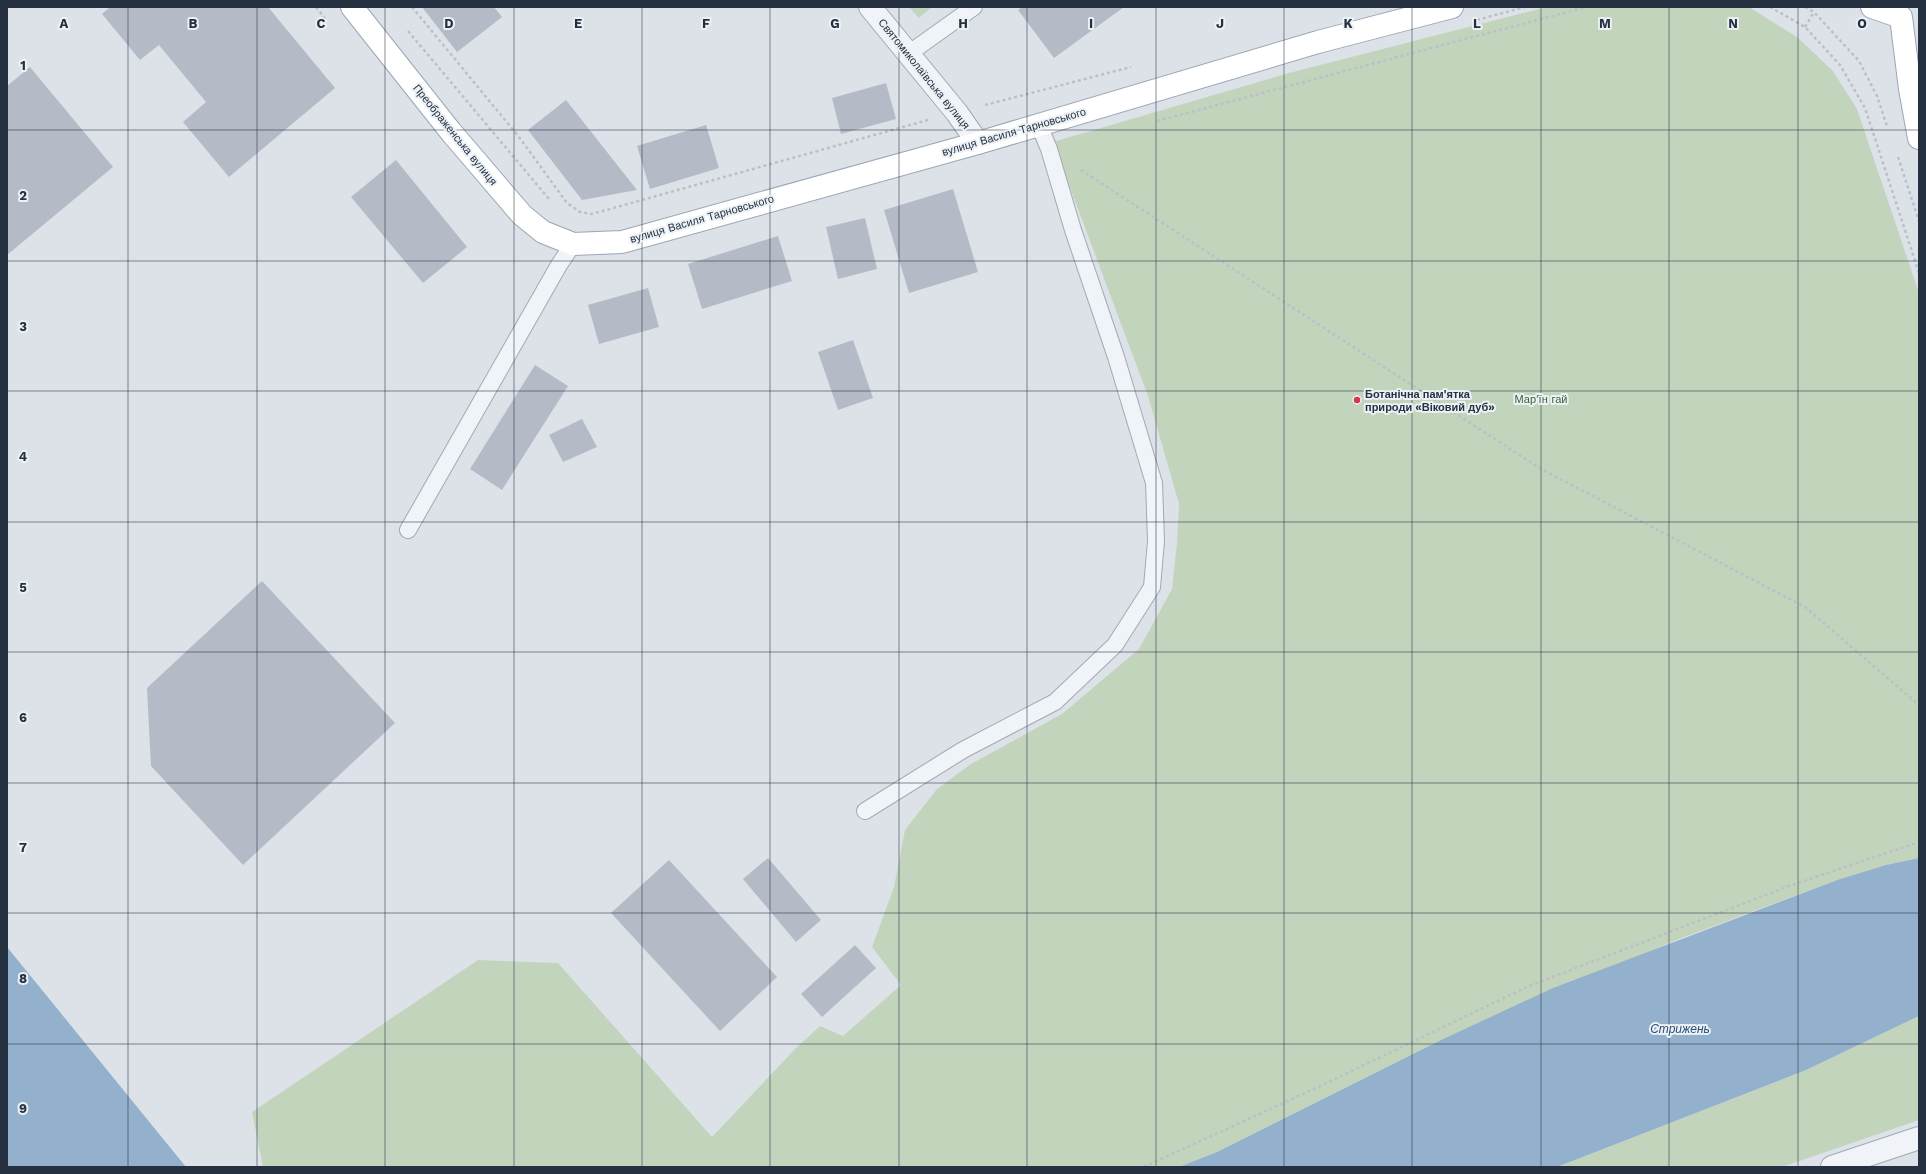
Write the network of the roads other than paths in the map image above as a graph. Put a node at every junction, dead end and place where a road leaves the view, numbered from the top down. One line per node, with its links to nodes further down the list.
1 (352, 7): 10 (main road, Преображенська вулиця)
2 (870, 7): 6 (street, Святомиколаївська вулиця)
3 (974, 7): 6 (lane)
4 (1452, 7): 7 (main road, вулиця Василя Тарновського)
5 (1872, 7): 8 (main road)
6 (908, 54): 9 (street, Святомиколаївська вулиця)
7 (1039, 125): 9 (main road, вулиця Василя Тарновського); 12 (lane)
8 (1919, 138)
9 (978, 143): 10 (main road, вулиця Василя Тарновського)
10 (573, 244): 11 (lane)
11 (408, 530)
12 (865, 811)
13 (1919, 1138): 14 (street)
14 (1832, 1167)

